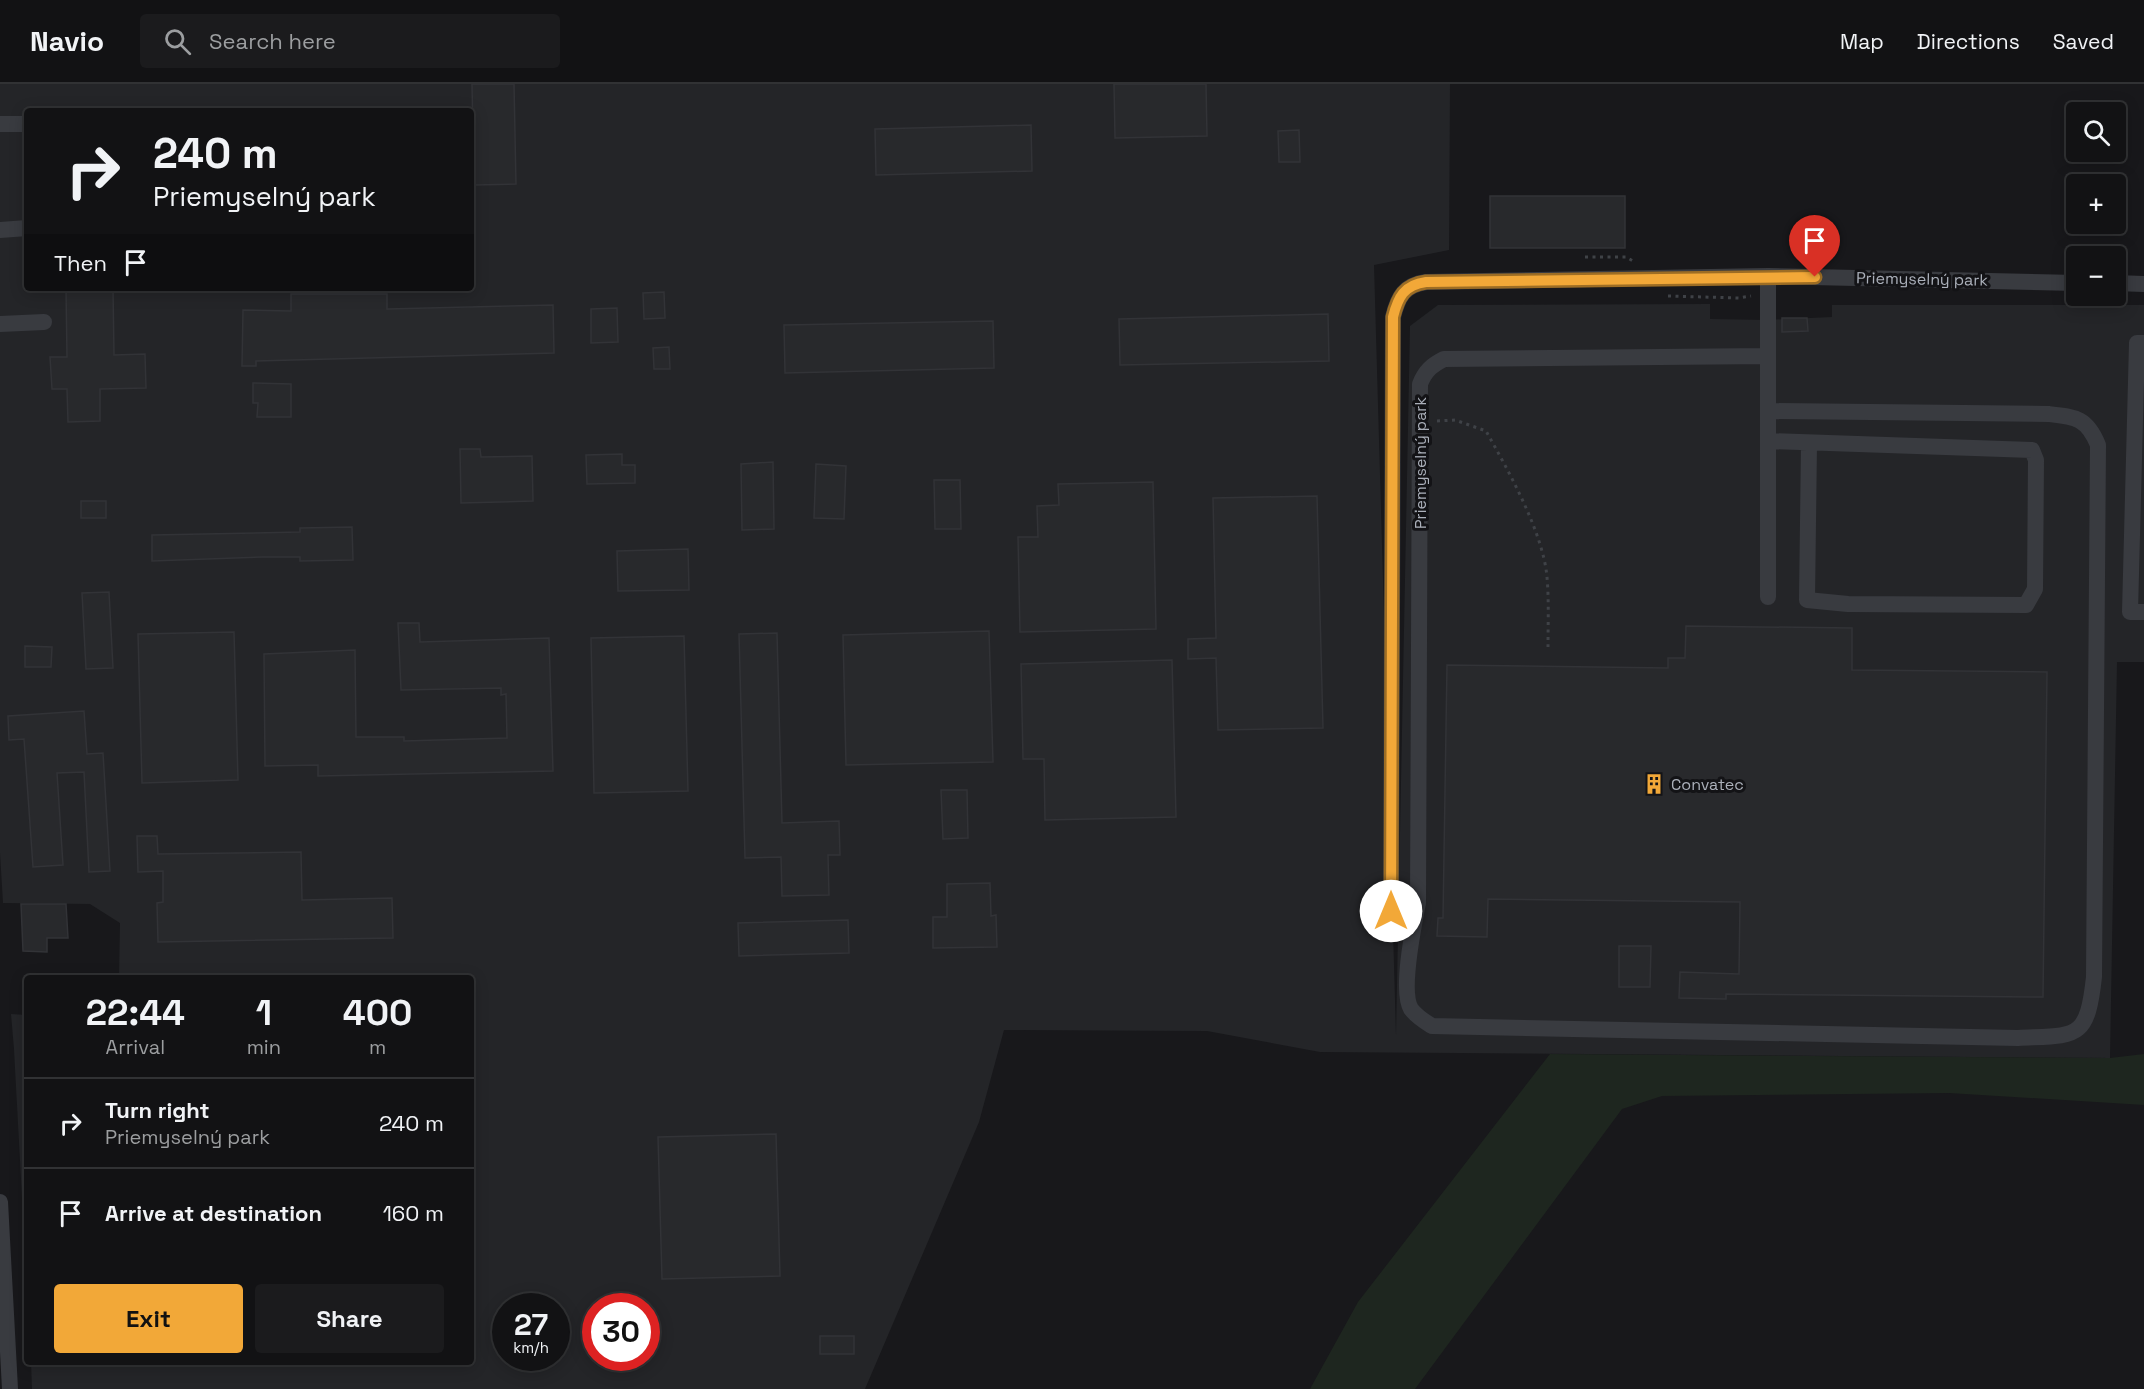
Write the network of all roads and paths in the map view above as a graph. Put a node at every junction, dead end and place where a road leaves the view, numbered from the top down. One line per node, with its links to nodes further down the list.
1 (0, 124): 2 (street)
2 (24, 124)
3 (24, 228): 4 (street)
4 (0, 230)
5 (1768, 276): 6 (street, Priemyselný park); 12 (street); 20 (street, Priemyselný park)
6 (2066, 282)
7 (2126, 283): 8 (street)
8 (2144, 284)
9 (44, 322): 10 (street)
10 (0, 324)
11 (2144, 343): 18 (street)
12 (1768, 356): 13 (street); 14 (street, Priemyselný park)
13 (1768, 411): 14 (street, Priemyselný park); 15 (street)
14 (1420, 421): 19 (path)
15 (1768, 441): 16 (street); 17 (street)
16 (1809, 444): 16 (street)
17 (1768, 597)
18 (2144, 612)
19 (1548, 647)
20 (1391, 911)
21 (0, 1202): 22 (street)
22 (10, 1389)

